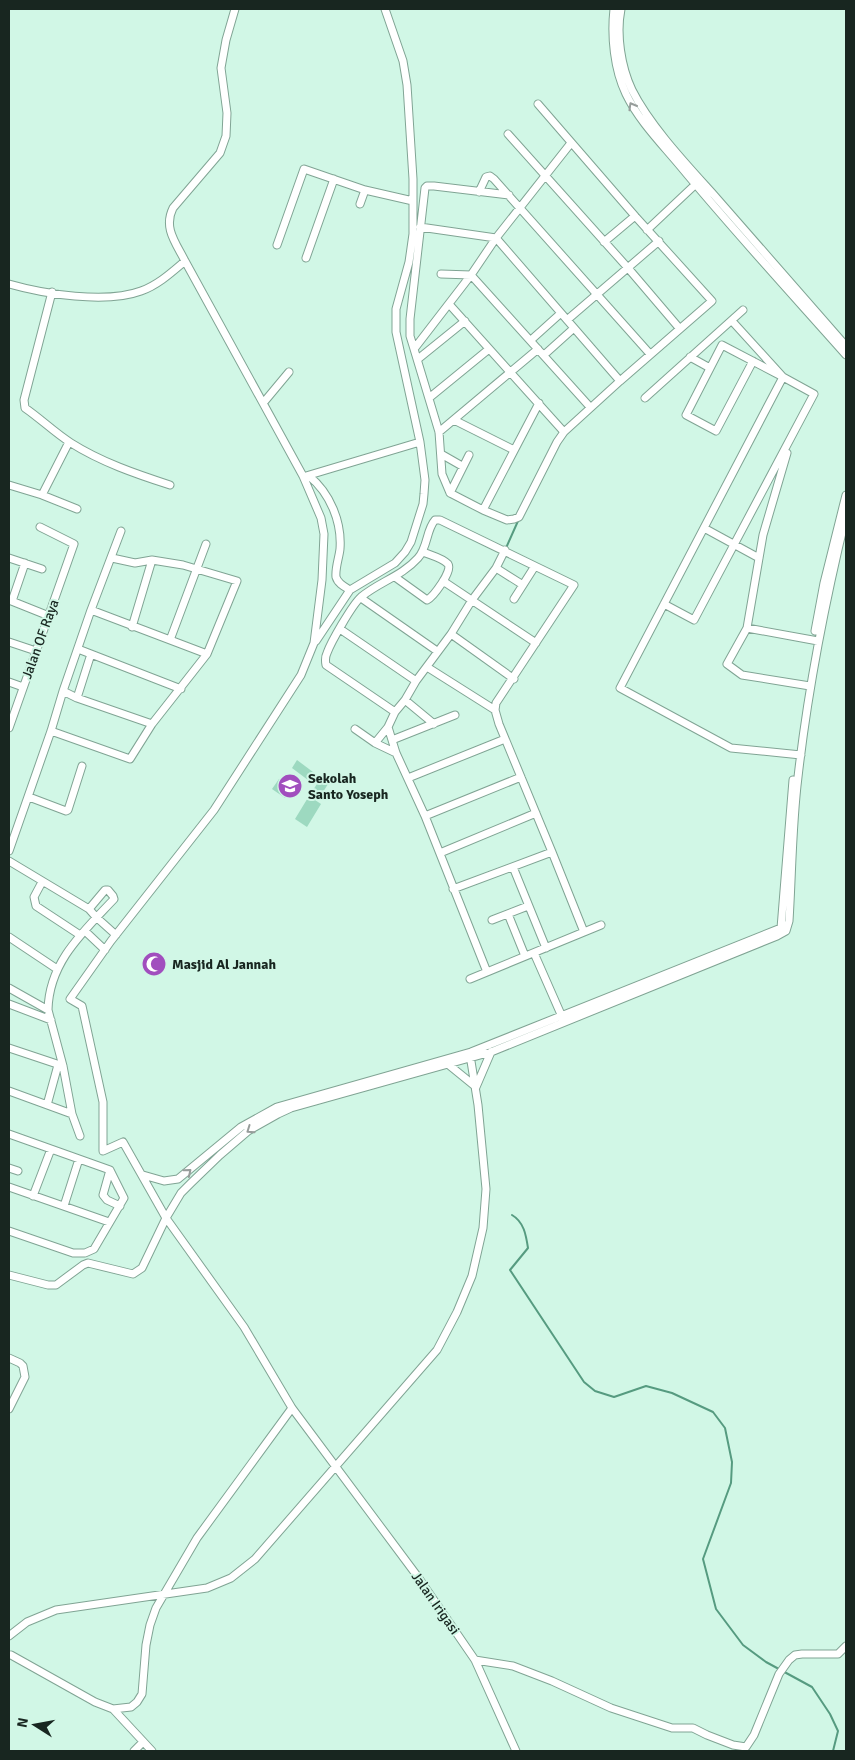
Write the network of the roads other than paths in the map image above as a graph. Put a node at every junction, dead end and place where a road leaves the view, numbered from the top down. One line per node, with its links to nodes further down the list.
1 (235, 9): 25 (street)
2 (385, 9): 14 (street)
3 (614, 9): 10 (street, one-way to 3)
4 (621, 9): 10 (street)
5 (538, 104): 7 (street)
6 (508, 134): 8 (street)
7 (571, 143): 8 (street); 17 (street)
8 (545, 176): 16 (street); 22 (street)
9 (334, 179): 11 (street); 23 (street); 24 (street)
10 (698, 182): 19 (street); 43 (street); 49 (street)
11 (365, 190): 14 (street); 15 (street)
12 (479, 192): 13 (street); 13 (street); 18 (street)
13 (509, 195): 16 (street)
14 (413, 201): 68 (street)
15 (360, 204)
16 (520, 208): 20 (street); 33 (street)
17 (634, 216): 19 (street); 22 (street)
18 (420, 227): 20 (street); 44 (street)
19 (647, 230): 21 (street)
20 (496, 238): 29 (street); 36 (street)
21 (659, 241): 26 (street); 41 (street)
22 (604, 242): 26 (street)
23 (277, 245)
24 (306, 258)
25 (185, 261): 32 (street); 60 (street)
26 (628, 268): 33 (street); 41 (street)
27 (441, 274): 28 (street)
28 (455, 275): 29 (street); 31 (street)
29 (471, 275): 31 (street); 42 (street)
30 (9, 284): 32 (street)
31 (458, 291): 34 (street)
32 (52, 292): 67 (street)
33 (597, 294): 37 (street); 47 (street)
34 (449, 304): 39 (street); 44 (street)
35 (743, 310): 38 (street)
36 (561, 313): 37 (street); 42 (street)
37 (567, 320): 40 (street)
38 (732, 320): 50 (street); 56 (street)
39 (465, 321): 46 (street); 51 (street)
40 (574, 328): 48 (street); 57 (street)
41 (680, 330): 47 (street)
42 (531, 340): 45 (street)
43 (846, 346)
44 (414, 349): 51 (street)
45 (538, 349): 48 (street); 55 (street)
46 (489, 350): 55 (street); 58 (street)
47 (650, 354): 57 (street)
48 (544, 355): 62 (street)
49 (846, 355)
50 (690, 357): 53 (street); 59 (street)
51 (418, 359): 58 (street)
52 (753, 361): 53 (street); 53 (street); 56 (street)
53 (710, 368)
54 (289, 372): 60 (street)
55 (511, 373): 61 (street); 63 (street)
56 (783, 377): 66 (street); 83 (street)
57 (620, 380): 62 (street)
58 (429, 398): 64 (street)
59 (645, 398)
60 (264, 402): 73 (street)
61 (539, 404): 65 (street); 69 (street)
62 (590, 407): 65 (street)
63 (454, 420): 64 (street); 69 (street)
64 (439, 432): 70 (street)
65 (564, 432): 80 (street)
66 (791, 439): 86 (street); 91 (street)
67 (69, 442): 74 (street); 77 (street)
68 (420, 442): 73 (street); 101 (street)
69 (514, 450): 80 (street)
70 (441, 454): 72 (street); 76 (street)
71 (469, 455): 72 (street)
72 (462, 466): 76 (street)
73 (306, 476): 101 (street); 116 (street)
74 (170, 484)
75 (9, 485): 77 (street)
76 (450, 492): 80 (street)
77 (42, 495): 79 (street)
78 (846, 495): 114 (street)
79 (77, 509)
80 (483, 510)
81 (846, 516): 114 (street)
82 (40, 527): 108 (street, Jalan OF Raya)
83 (704, 528): 86 (street); 106 (street)
84 (121, 531): 90 (street)
85 (206, 544): 95 (street)
86 (734, 545): 91 (street); 106 (street)
87 (505, 550): 88 (street); 94 (street); 96 (street)
88 (423, 552): 98 (street); 99 (street)
89 (9, 558): 93 (street)
90 (112, 558): 92 (street); 107 (street)
91 (759, 558): 110 (street)
92 (152, 560): 95 (street); 109 (street)
93 (26, 563): 97 (street); 105 (street)
94 (535, 566): 100 (street); 117 (street)
95 (196, 568): 113 (street); 122 (street)
96 (496, 568): 100 (street); 104 (street)
97 (42, 569)
98 (395, 577): 99 (street); 102 (street)
99 (443, 581): 104 (street)
100 (523, 585): 103 (street)
101 (350, 590): 116 (street)
102 (361, 598): 111 (street); 120 (street)
103 (514, 599)
104 (472, 600): 112 (street); 117 (street)
105 (10, 601): 108 (street)
106 (664, 604): 146 (street)
107 (91, 610): 109 (street); 118 (street)
108 (48, 616): 119 (street, Jalan OF Raya)
109 (132, 627): 113 (street)
110 (747, 628): 114 (street); 127 (street)
111 (340, 629): 125 (street); 134 (street)
112 (451, 634): 120 (street); 124 (street)
113 (170, 640): 122 (street)
114 (816, 640): 127 (street)
115 (9, 642): 119 (street)
116 (314, 643): 168 (street)
117 (536, 643): 124 (street)
118 (78, 649): 121 (street); 130 (street)
119 (36, 651): 128 (street, Jalan OF Raya)
120 (438, 651): 123 (street)
121 (91, 654): 129 (street); 131 (street)
122 (207, 654): 129 (street)
123 (427, 667): 125 (street); 133 (street)
124 (514, 679): 133 (street)
125 (416, 681): 132 (street)
126 (9, 682): 128 (street)
127 (808, 686): 146 (street)
128 (24, 687): 138 (street, Jalan OF Raya)
129 (181, 689): 136 (street)
130 (63, 691): 131 (street); 141 (street)
131 (77, 698): 136 (street)
132 (405, 700): 134 (street); 137 (street)
133 (495, 710): 142 (street)
134 (395, 712): 139 (street)
135 (455, 715): 137 (street)
136 (152, 724): 141 (street)
137 (434, 724): 143 (street)
138 (9, 725)
139 (388, 727): 143 (street); 144 (street)
140 (355, 729): 144 (street)
141 (51, 731): 150 (street)
142 (506, 739): 148 (street); 149 (street)
143 (392, 740): 145 (street)
144 (376, 743): 145 (street)
145 (396, 753): 149 (street)
146 (799, 755): 180 (street)
147 (82, 766): 150 (street)
148 (521, 777): 151 (street); 152 (street)
149 (408, 778): 152 (street)
150 (29, 797): 153 (street)
151 (536, 813): 154 (street); 155 (street)
152 (425, 816): 155 (street)
153 (9, 851)
154 (552, 852): 157 (street); 166 (street)
155 (440, 853): 159 (street)
156 (9, 861): 158 (street)
157 (513, 866): 159 (street); 160 (street)
158 (42, 882): 161 (street); 167 (street)
159 (454, 889): 175 (street)
160 (528, 906): 162 (street); 170 (street)
161 (89, 909): 163 (street); 163 (street)
162 (508, 914): 164 (street); 173 (street)
163 (96, 917): 167 (street); 168 (street)
164 (492, 920)
165 (601, 925): 166 (street)
166 (584, 932): 170 (street)
167 (82, 933): 171 (street); 174 (street)
168 (116, 935): 171 (street)
169 (9, 937): 174 (street)
170 (546, 948): 172 (street)
171 (105, 950): 198 (street, Jalan Irigasi)
172 (534, 953): 173 (street); 180 (street)
173 (525, 956): 175 (street)
174 (57, 968): 179 (street)
175 (487, 972): 176 (street)
176 (470, 979)
177 (9, 988): 179 (street)
178 (9, 1004): 181 (street)
179 (48, 1010): 181 (street)
180 (563, 1019): 183 (street); 184 (street)
181 (51, 1020): 185 (street)
182 (9, 1048): 185 (street)
183 (491, 1052): 184 (street); 187 (street)
184 (470, 1056): 186 (street); 187 (street); 199 (street, one-way to 184)
185 (61, 1065): 189 (street); 190 (street)
186 (450, 1065): 187 (street); 201 (street, one-way to 201)
187 (476, 1087): 213 (street)
188 (9, 1091): 189 (street)
189 (47, 1105): 190 (street)
190 (72, 1114): 192 (street)
191 (9, 1134): 193 (street)
192 (80, 1136)
193 (51, 1149): 194 (street); 202 (street)
194 (79, 1159): 196 (street); 203 (street)
195 (9, 1168): 197 (street)
196 (110, 1170): 204 (street); 204 (street)
197 (18, 1171)
198 (142, 1175): 199 (street); 205 (street, Jalan Irigasi)
199 (173, 1180): 201 (street)
200 (9, 1186): 202 (street)
201 (182, 1193): 205 (street)
202 (33, 1196): 203 (street)
203 (64, 1206): 206 (street)
204 (120, 1206): 206 (street)
205 (166, 1218): 208 (street); 211 (street, Jalan Irigasi)
206 (109, 1222): 207 (street)
207 (9, 1231)
208 (9, 1274)
209 (9, 1358): 210 (street)
210 (12, 1394): 212 (street)
211 (292, 1408): 213 (street, Jalan Irigasi); 214 (street)
212 (9, 1410)
213 (336, 1467): 214 (street); 218 (street, Jalan Irigasi)
214 (164, 1595): 215 (street); 219 (street)
215 (9, 1636)
216 (846, 1646): 221 (street)
217 (11, 1655): 219 (street)
218 (476, 1660): 221 (street); 224 (street, Jalan Irigasi)
219 (113, 1709): 220 (street)
220 (143, 1742): 222 (street); 223 (street)
221 (745, 1749)
222 (134, 1751)
223 (152, 1751)
224 (516, 1751)

